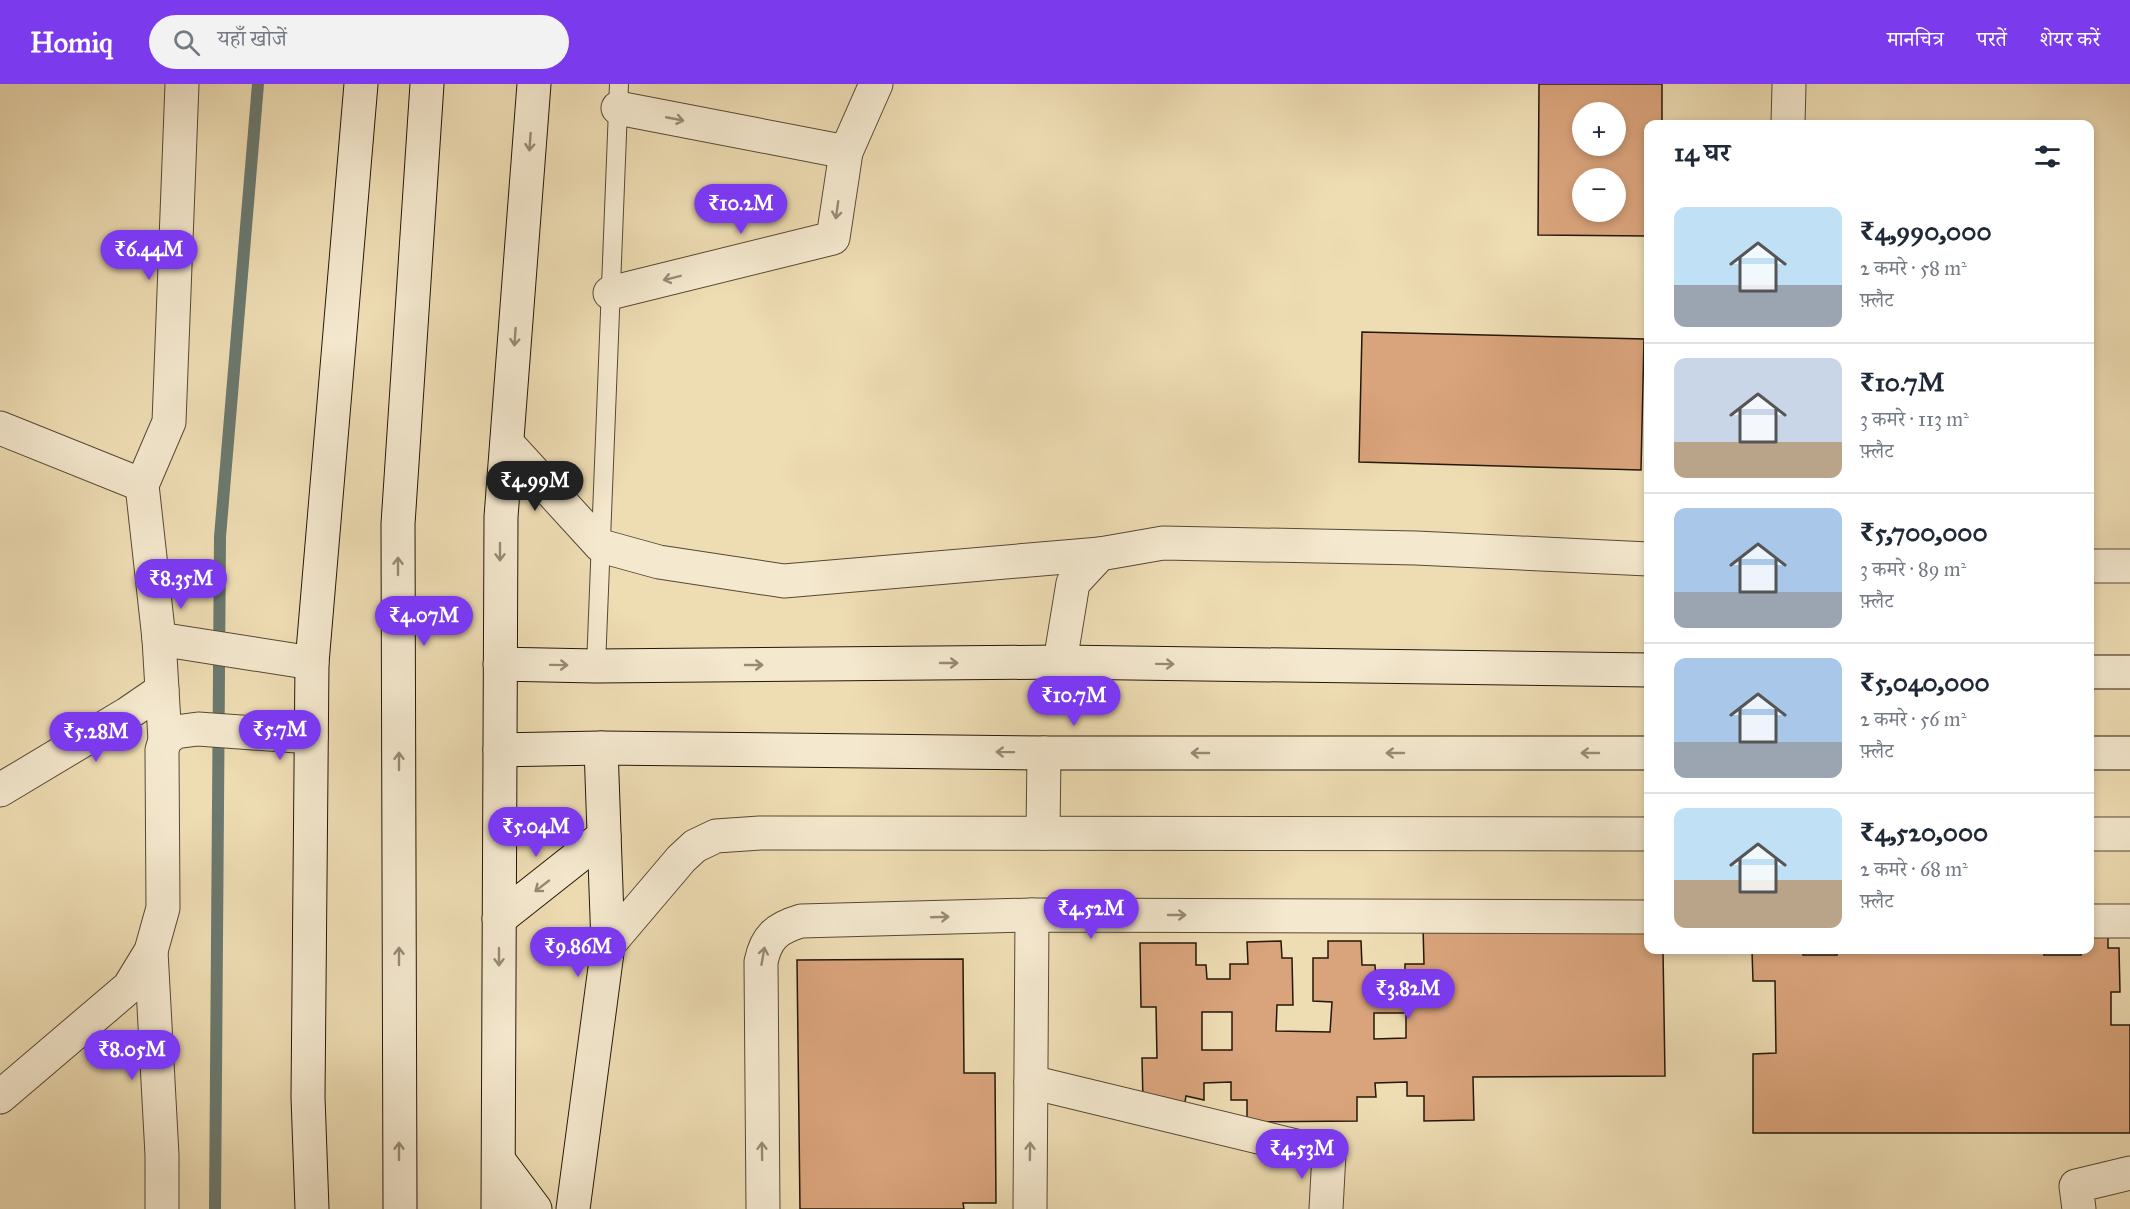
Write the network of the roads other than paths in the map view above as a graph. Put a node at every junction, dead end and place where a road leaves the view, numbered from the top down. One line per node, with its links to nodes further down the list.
1 (182, 84): 13 (street)
2 (361, 84): 21 (street)
3 (427, 84): 55 (street, one-way to 3)
4 (534, 84): 12 (street, one-way to 12)
5 (1789, 84): 8 (street)
6 (873, 88): 9 (street)
7 (618, 96): 9 (street, one-way to 9); 10 (lane)
8 (1788, 120)
9 (846, 152): 10 (street, one-way to 10)
10 (610, 293): 14 (lane)
11 (0, 428): 13 (street)
12 (507, 443): 14 (street); 22 (street, one-way to 22)
13 (142, 485): 19 (street)
14 (601, 546): 15 (street); 23 (lane)
15 (1100, 554): 16 (street); 20 (street)
16 (1644, 560)
17 (2094, 566): 18 (street)
18 (2130, 566)
19 (173, 641): 21 (street); 27 (street)
20 (1060, 662): 23 (street, one-way to 20); 24 (street, one-way to 24)
21 (312, 663): 28 (street)
22 (500, 664): 23 (street, one-way to 23); 31 (street)
23 (596, 666)
24 (1644, 670)
25 (2094, 672): 26 (street)
26 (2130, 672)
27 (162, 690): 29 (street); 36 (street)
28 (311, 737): 29 (street); 54 (street)
29 (165, 740): 48 (street)
30 (601, 748): 31 (street); 32 (street, one-way to 30); 41 (street)
31 (500, 750): 44 (street)
32 (1044, 753): 33 (street, one-way to 32); 37 (street)
33 (1644, 753)
34 (2094, 753): 35 (street)
35 (2130, 753)
36 (0, 790)
37 (1042, 833): 38 (street); 47 (street)
38 (1644, 834)
39 (2094, 834): 40 (street)
40 (2130, 834)
41 (604, 836): 44 (street, one-way to 44); 47 (street)
42 (1032, 915): 43 (street, one-way to 43); 49 (street); 59 (street, one-way to 42)
43 (1644, 917)
44 (499, 919): 51 (street, one-way to 51)
45 (2094, 921): 46 (street)
46 (2130, 921)
47 (608, 945): 58 (street)
48 (151, 951): 50 (street); 53 (street)
49 (1031, 1082): 60 (street, one-way to 49); 61 (street)
50 (0, 1097)
51 (499, 1161): 56 (street); 57 (street)
52 (2130, 1173): 62 (street)
53 (162, 1209)
54 (312, 1209)
55 (400, 1209)
56 (498, 1209)
57 (535, 1209)
58 (573, 1209)
59 (763, 1209)
60 (1030, 1209)
61 (1326, 1209)
62 (2079, 1209)

